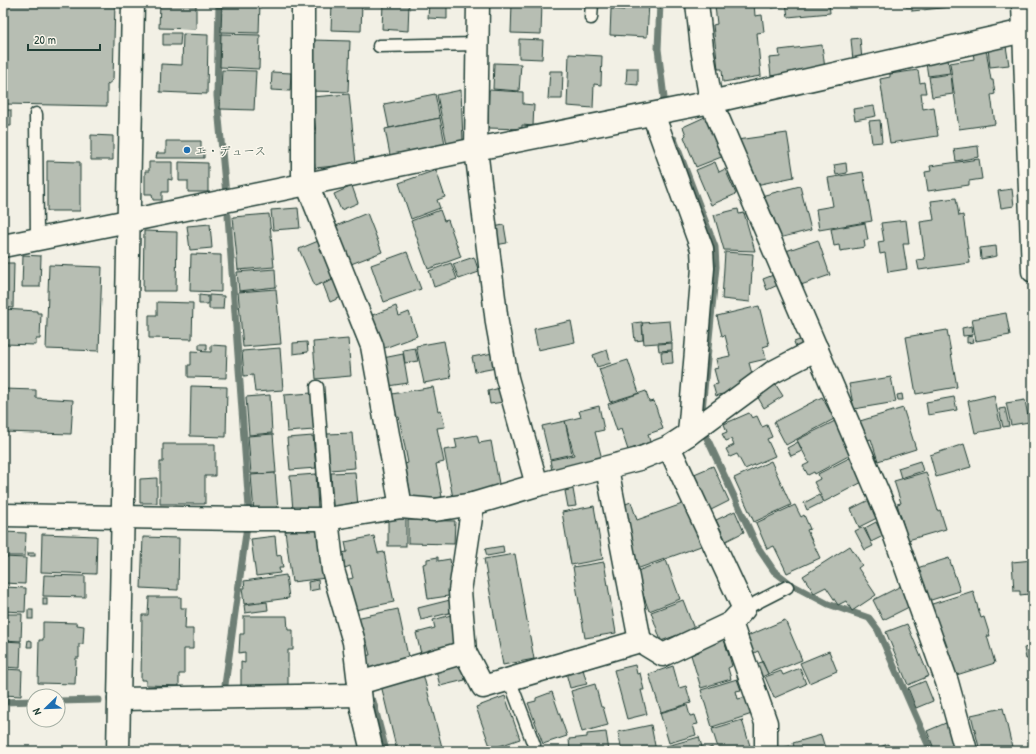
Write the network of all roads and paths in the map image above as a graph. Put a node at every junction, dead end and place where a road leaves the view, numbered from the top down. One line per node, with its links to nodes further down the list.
1 (133, 3): 16 (street)
2 (303, 3): 15 (street)
3 (478, 3): 9 (street)
4 (592, 3): 7 (lane)
5 (697, 3): 11 (street)
6 (1023, 3): 8 (street)
7 (591, 18)
8 (1027, 35): 11 (street); 19 (street)
9 (478, 44): 10 (lane); 14 (street)
10 (380, 46)
11 (711, 102): 13 (street); 20 (street)
12 (36, 114): 17 (lane)
13 (653, 114): 14 (street); 22 (street)
14 (476, 148): 15 (street); 25 (street)
15 (307, 184): 16 (street); 27 (street)
16 (128, 221): 17 (street); 29 (street)
17 (37, 239): 18 (street)
18 (3, 246)
19 (1033, 262)
20 (817, 350): 22 (street); 42 (street)
21 (317, 387): 30 (lane)
22 (689, 434): 23 (street)
23 (669, 447): 24 (street); 32 (street)
24 (607, 468): 25 (street); 33 (street)
25 (537, 485): 26 (street)
26 (473, 504): 27 (street); 34 (street)
27 (401, 507): 30 (street)
28 (3, 515): 29 (street)
29 (123, 516): 30 (street); 37 (street)
30 (327, 519): 36 (street)
31 (787, 587): 32 (lane)
32 (737, 616): 33 (street); 41 (street)
33 (640, 641): 35 (street)
34 (465, 652): 35 (street); 36 (street)
35 (509, 679): 38 (lane)
36 (359, 689): 37 (street); 40 (street)
37 (119, 699): 39 (street)
38 (534, 745)
39 (118, 751)
40 (372, 751)
41 (766, 751)
42 (966, 751)

